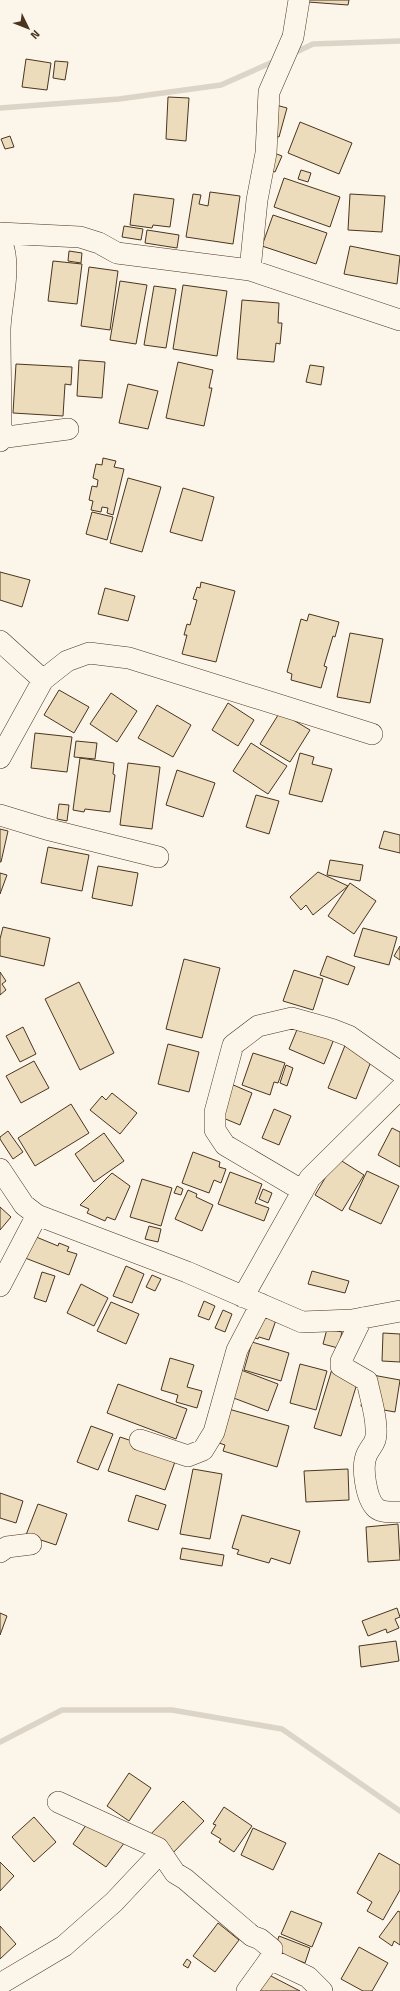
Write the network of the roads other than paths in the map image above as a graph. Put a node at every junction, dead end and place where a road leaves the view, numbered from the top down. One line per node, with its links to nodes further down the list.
1 (299, 0): 4 (street)
2 (0, 233): 4 (street)
3 (0, 238): 6 (street)
4 (250, 270): 5 (street)
5 (400, 320)
6 (1, 429): 7 (street)
7 (68, 429)
8 (0, 641): 9 (street)
9 (43, 680): 10 (street); 11 (street)
10 (372, 734)
11 (0, 758)
12 (0, 815): 13 (street)
13 (158, 857)
14 (400, 1072): 17 (street)
15 (400, 1089): 17 (street)
16 (0, 1169): 18 (street)
17 (303, 1191): 20 (street)
18 (37, 1216): 19 (street); 20 (street)
19 (0, 1286)
20 (252, 1300): 22 (street); 23 (street)
21 (400, 1311): 22 (street)
22 (362, 1318): 24 (street)
23 (140, 1440)
24 (400, 1512)
25 (31, 1544): 26 (street)
26 (0, 1552)
27 (58, 1802): 28 (street)
28 (161, 1852): 29 (street); 30 (street)
29 (270, 1960): 31 (street); 32 (street)
30 (0, 1984)
31 (247, 1991)
32 (322, 1991)

